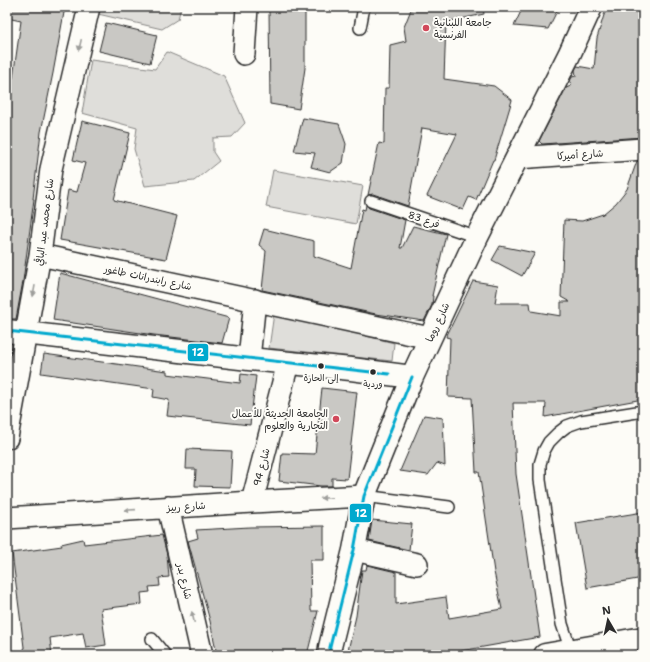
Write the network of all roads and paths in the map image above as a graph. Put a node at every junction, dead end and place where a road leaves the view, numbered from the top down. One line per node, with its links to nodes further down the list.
1 (89, 7): 11 (street, شارع محمد عبد الباقي, one-way to 11)
2 (246, 7): 6 (street)
3 (364, 7): 5 (lane)
4 (591, 7): 8 (street, شارع روما)
5 (360, 28)
6 (244, 54)
7 (643, 149): 8 (street, شارع أميركا)
8 (517, 158): 10 (street, شارع روما)
9 (371, 201): 10 (lane, فرع 83)
10 (477, 237): 14 (street, شارع روما)
11 (40, 255): 12 (street, شارع رابندرانات طاغور); 13 (street, شارع محمد عبد الباقي, one-way to 13)
12 (255, 300): 14 (street, شارع رابندرانات طاغور); 15 (street)
13 (17, 332): 15 (street); 21 (street, شارع محمد عبد الباقي)
14 (430, 338): 18 (street, شارع روما)
15 (249, 359): 16 (street)
16 (288, 363): 17 (street); 23 (street, شارع 94)
17 (389, 374): 18 (street); 19 (street)
18 (412, 377): 19 (street, شارع روما)
19 (402, 402): 22 (street, شارع روما)
20 (643, 411): 31 (lane)
21 (7, 438)
22 (364, 496): 23 (street, شارع ربيز, one-way to 23); 25 (lane); 27 (street, شارع روما)
23 (252, 502): 24 (street, شارع ربيز)
24 (168, 507): 26 (street, شارع ربيز, one-way to 26); 33 (street, شارع بدر, one-way to 24)
25 (449, 507)
26 (7, 518)
27 (354, 550): 28 (street); 34 (street, شارع روما)
28 (417, 564)
29 (643, 638): 31 (street)
30 (152, 639): 32 (lane)
31 (571, 651): 35 (street)
32 (165, 655)
33 (202, 655)
34 (329, 655)
35 (545, 655)

